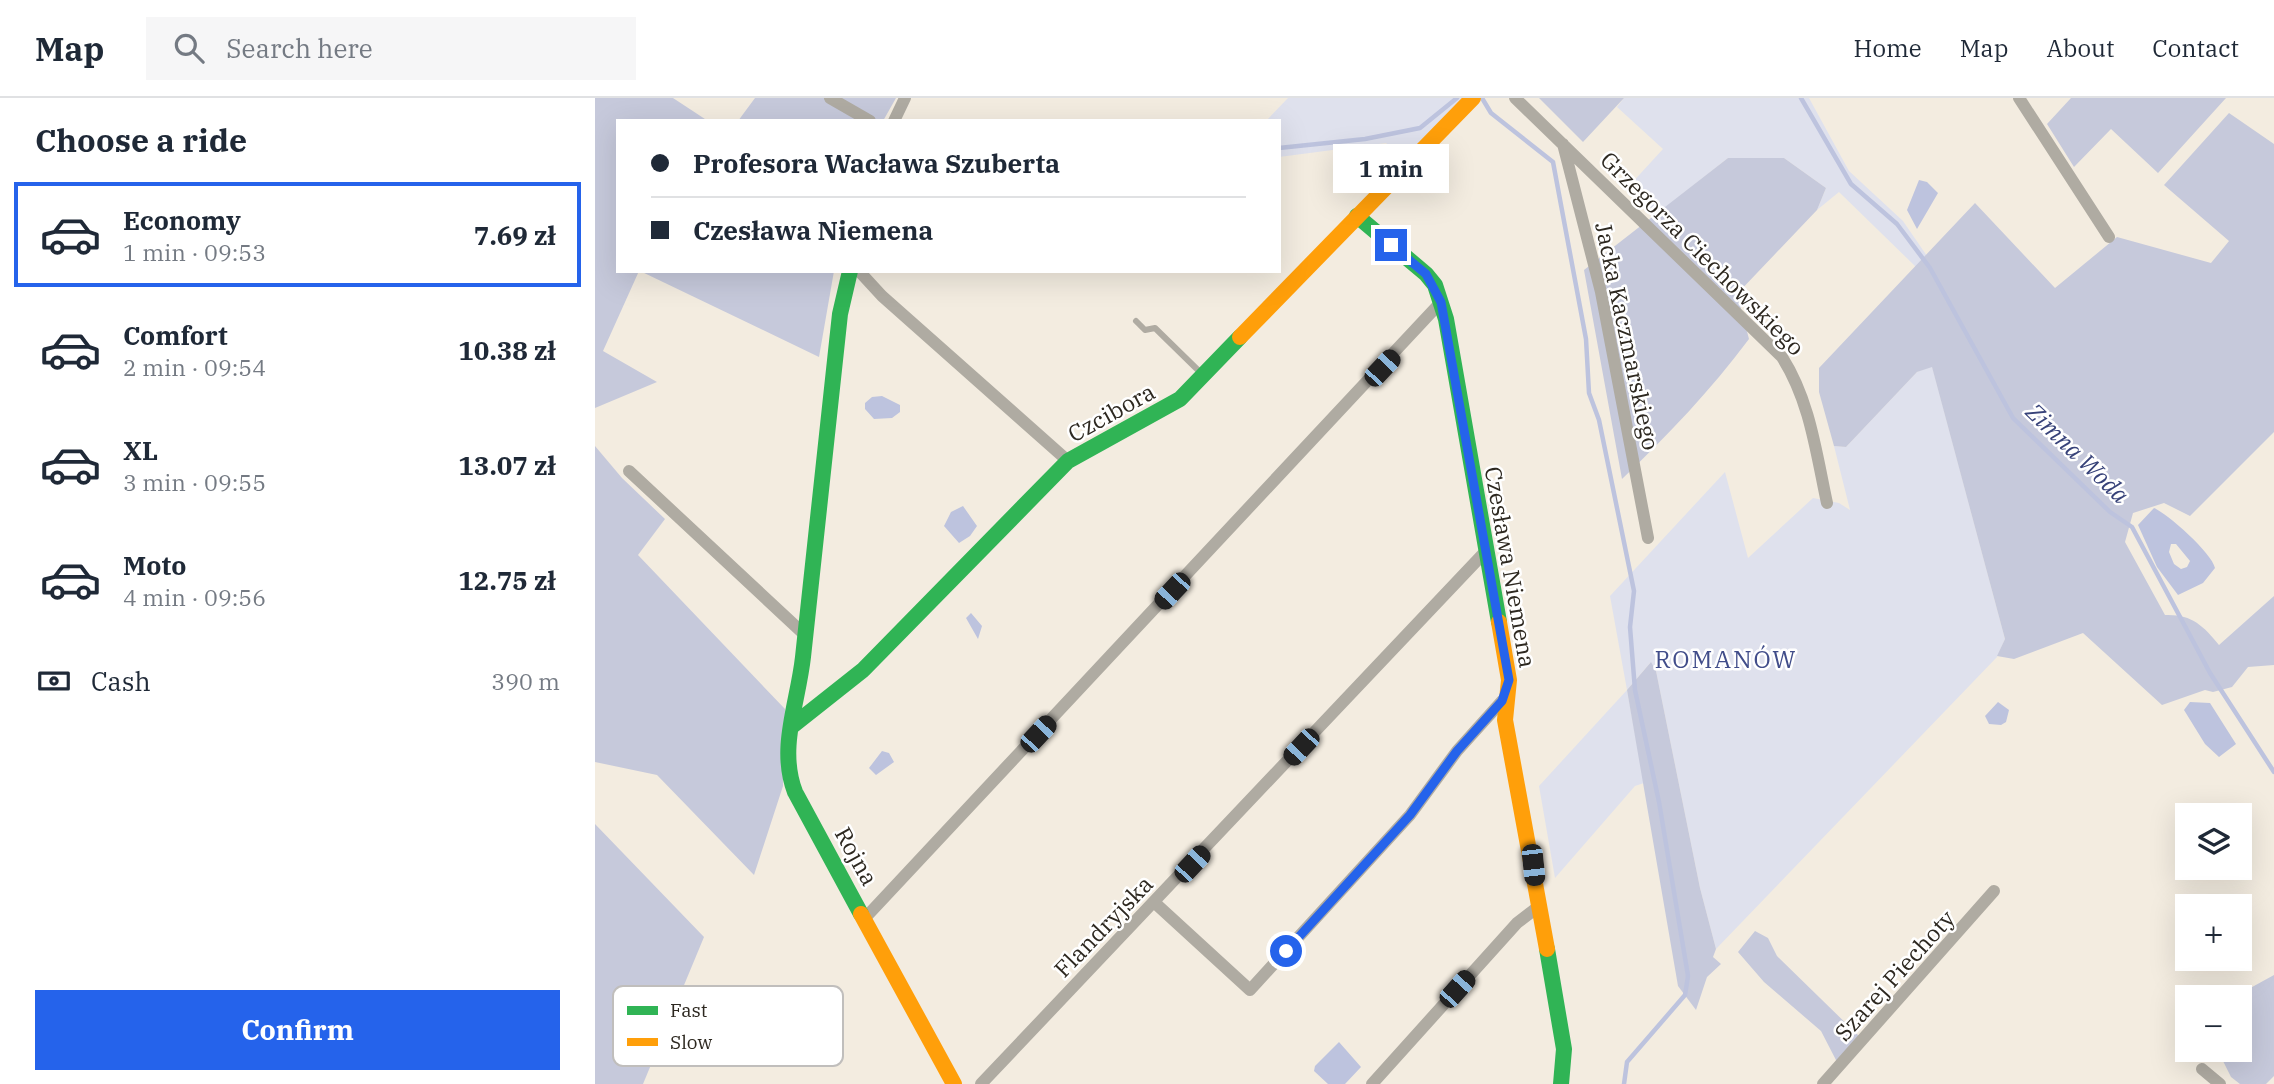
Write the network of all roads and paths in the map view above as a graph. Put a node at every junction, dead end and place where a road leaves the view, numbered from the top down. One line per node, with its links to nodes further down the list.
1 (830, 98): 6 (street)
2 (905, 98): 7 (street)
3 (1473, 98): 9 (street, Czcibora)
4 (1515, 98): 8 (street, Grzegorza Ciechowskiego)
5 (2019, 98): 10 (street)
6 (867, 119)
7 (895, 119)
8 (1563, 144): 18 (street, Grzegorza Ciechowskiego); 19 (street, Jacka Kaczmarskiego)
9 (1357, 216): 13 (street, Czesława Niemena); 15 (street, Czcibora)
10 (2109, 237)
11 (850, 273): 21 (street, Rojna)
12 (861, 273): 16 (street)
13 (1441, 302): 20 (street, Czesława Niemena); 27 (street)
14 (1136, 321): 15 (lane)
15 (1202, 374): 16 (street, Czcibora)
16 (1068, 461): 23 (street, Czcibora)
17 (629, 471): 21 (street)
18 (1827, 503)
19 (1648, 538)
20 (1485, 552): 22 (street, Czesława Niemena); 25 (street, Flandryjska)
21 (805, 635): 23 (street, Rojna)
22 (1502, 701): 25 (street); 26 (street, Czesława Niemena)
23 (791, 727): 27 (street, Rojna)
24 (1994, 891): 33 (street, Szarej Piechoty)
25 (1155, 902): 30 (street, Flandryjska)
26 (1538, 907): 31 (street); 32 (street, Czesława Niemena)
27 (866, 917): 29 (street, Rojna)
28 (2202, 1069): 34 (street)
29 (954, 1084)
30 (981, 1084)
31 (1371, 1084)
32 (1561, 1084)
33 (1823, 1084)
34 (2220, 1084)

